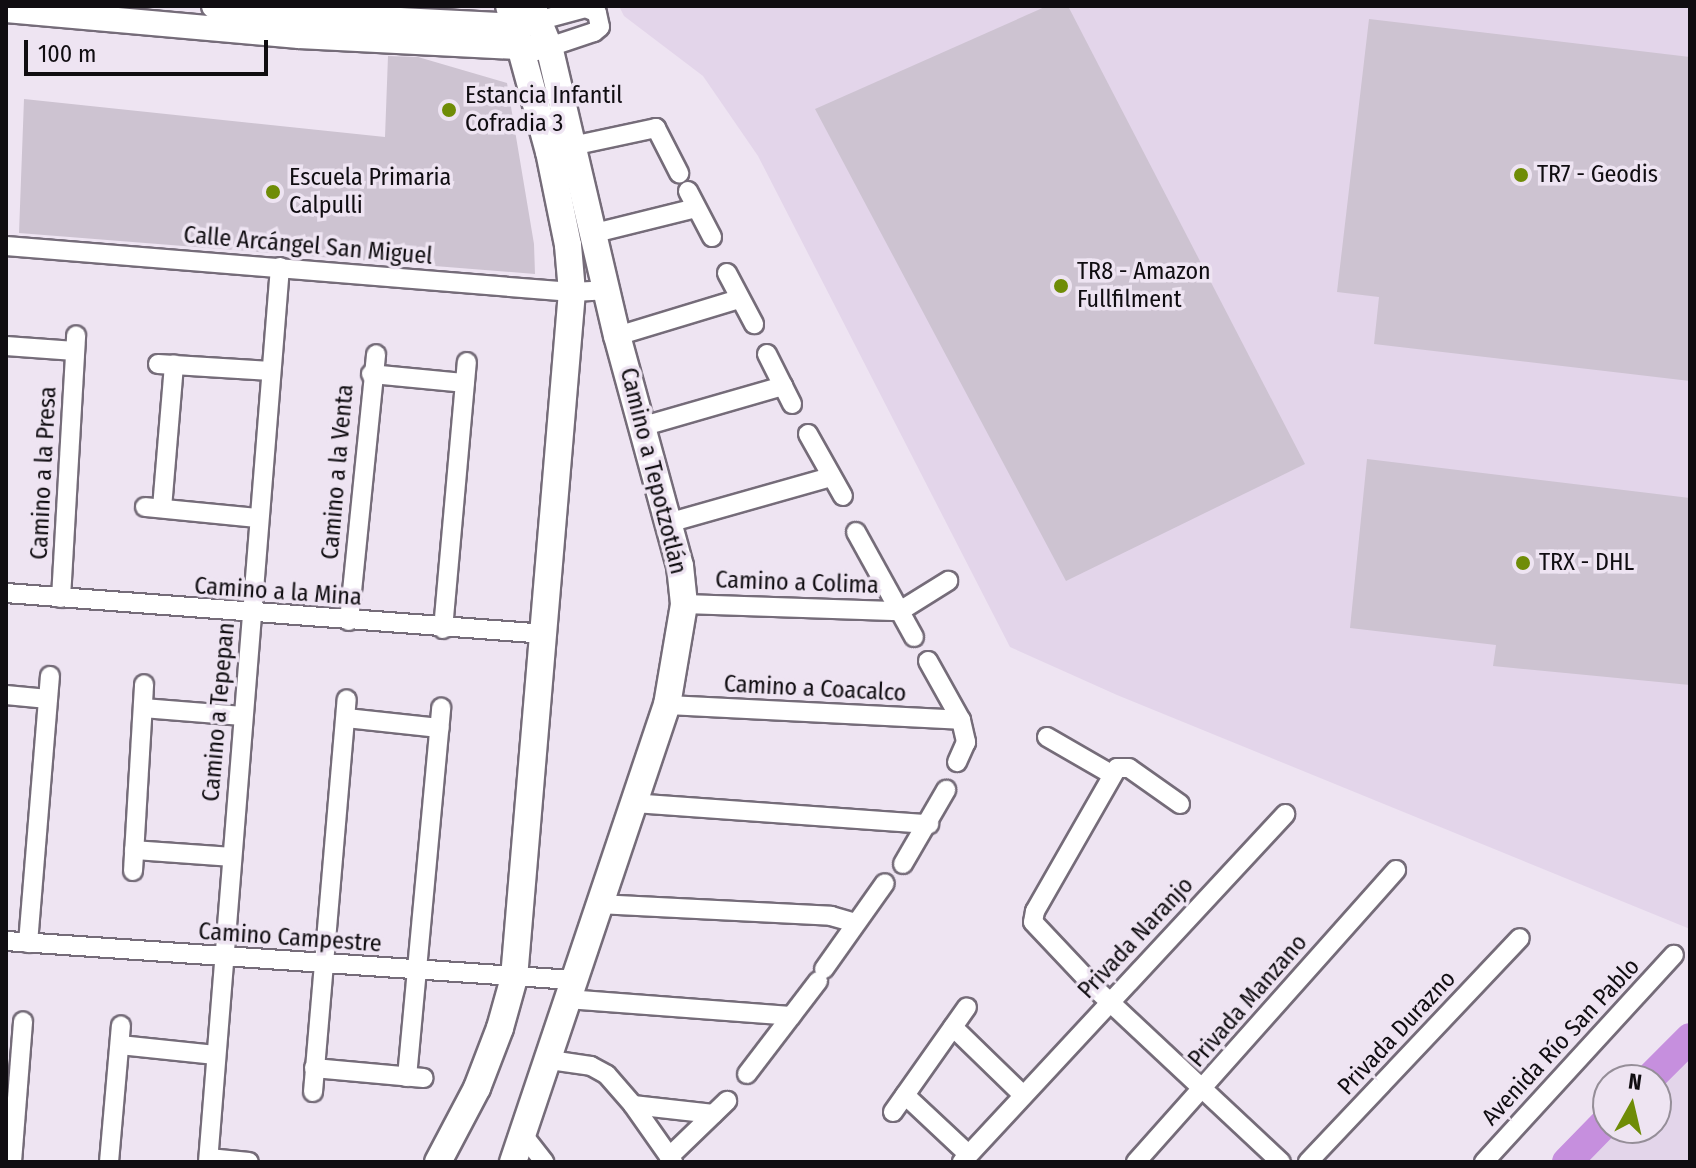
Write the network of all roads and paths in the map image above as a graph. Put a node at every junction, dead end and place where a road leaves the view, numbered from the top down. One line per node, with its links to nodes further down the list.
1 (214, 6): 3 (street)
2 (6, 10): 3 (street)
3 (301, 19): 4 (street)
4 (528, 26): 5 (main road, Camino a Tepotzotlán); 15 (main road)
5 (572, 146): 6 (street); 9 (main road, Camino a Tepotzotlán)
6 (679, 173)
7 (688, 191): 8 (street)
8 (696, 208): 9 (street); 10 (street)
9 (595, 233): 14 (main road, Camino a Tepotzotlán)
10 (712, 237)
11 (6, 246): 12 (street, Calle Arcángel San Miguel)
12 (280, 267): 15 (street, Calle Arcángel San Miguel); 23 (street, Camino a Tepepan)
13 (727, 273): 16 (street)
14 (606, 290): 15 (street, Calle Arcángel San Miguel); 18 (main road, Camino a Tepotzotlán)
15 (572, 292): 43 (main road)
16 (739, 299): 17 (street); 18 (street)
17 (754, 324)
18 (617, 336): 28 (main road, Camino a Tepotzotlán)
19 (6, 346): 37 (street, Camino a la Presa)
20 (376, 354): 24 (street, Camino a la Venta)
21 (767, 354): 26 (street)
22 (467, 362): 25 (street)
23 (271, 371): 32 (street, Camino a Tepepan); 32 (street)
24 (371, 374): 25 (street, Camino a la Venta); 41 (street, Camino a la Venta)
25 (465, 383): 42 (street)
26 (783, 386): 27 (street); 28 (street)
27 (792, 404)
28 (644, 426): 33 (main road, Camino a Tepotzotlán)
29 (808, 434): 30 (street)
30 (831, 477): 31 (street); 33 (street)
31 (843, 496)
32 (258, 518): 40 (street, Camino a Tepepan)
33 (668, 523): 38 (main road, Camino a Tepotzotlán)
34 (856, 532): 39 (street)
35 (948, 581): 39 (street, Camino a Colima)
36 (6, 593): 37 (street, Camino a la Mina)
37 (61, 598): 40 (street, Camino a la Mina)
38 (684, 604): 39 (street, Camino a Colima); 51 (main road, Camino a Tepotzotlán)
39 (900, 611): 44 (street)
40 (251, 614): 41 (street, Camino a la Mina); 54 (street, Camino a Tepepan)
41 (349, 621): 42 (street, Camino a la Mina)
42 (443, 629): 43 (street, Camino a la Mina)
43 (546, 634): 81 (main road)
44 (914, 637)
45 (928, 661): 56 (street, Camino a Coacalco)
46 (50, 676): 49 (street)
47 (144, 684): 52 (street)
48 (6, 695): 49 (street)
49 (48, 699): 76 (street)
50 (347, 699): 55 (street)
51 (667, 705): 56 (street, Camino a Coacalco); 62 (main road, Camino a Tepotzotlán)
52 (143, 708): 54 (street); 66 (street)
53 (441, 708): 57 (street)
54 (243, 716): 67 (street, Camino a Tepepan)
55 (346, 718): 57 (street); 79 (street)
56 (961, 720): 59 (street)
57 (439, 728): 80 (street)
58 (1047, 737): 60 (street)
59 (957, 762)
60 (1114, 771): 63 (street); 83 (street)
61 (946, 790): 65 (street)
62 (633, 803): 65 (street); 72 (main road, Camino a Tepotzotlán)
63 (1180, 804)
64 (1285, 814): 83 (street, Privada Naranjo)
65 (929, 824): 68 (street)
66 (134, 850): 67 (street); 70 (street)
67 (231, 857): 78 (street, Camino a Tepepan)
68 (903, 864)
69 (1396, 870): 92 (street, Privada Manzano)
70 (133, 871)
71 (885, 883): 73 (street)
72 (598, 904): 73 (street); 82 (main road, Camino a Tepotzotlán)
73 (855, 923): 85 (street)
74 (1520, 938): 110 (street, Privada Durazno)
75 (6, 941): 76 (street, Camino Campestre)
76 (28, 943): 78 (street, Camino Campestre)
77 (1674, 955): 111 (street, Avenida Río San Pablo)
78 (224, 958): 79 (street, Camino Campestre); 88 (street, Camino a Tepepan)
79 (323, 964): 80 (street, Camino Campestre); 90 (street)
80 (417, 972): 81 (street, Camino Campestre); 90 (street)
81 (514, 978): 82 (street, Camino Campestre); 105 (main road)
82 (569, 990): 85 (street, Camino Campestre); 89 (main road, Camino a Tepotzotlán)
83 (1109, 1001): 92 (street); 95 (street, Privada Naranjo)
84 (967, 1007): 86 (street)
85 (791, 1016): 91 (street)
86 (953, 1027): 94 (street); 95 (street)
87 (17, 1033): 102 (street)
88 (215, 1055): 101 (street, Camino a Tepepan); 103 (street)
89 (550, 1060): 96 (street); 98 (main road, Camino a Tepotzotlán)
90 (314, 1068): 93 (street)
91 (747, 1074)
92 (1203, 1089): 108 (street, Privada Manzano); 109 (street)
93 (313, 1092)
94 (905, 1095): 97 (street); 99 (street, Privada Naranjo)
95 (1023, 1095): 99 (street, Privada Naranjo)
96 (633, 1105): 100 (street); 100 (street)
97 (893, 1112)
98 (524, 1136): 106 (main road, Camino a Tepotzotlán); 107 (street)
99 (965, 1157)
100 (671, 1159)
101 (209, 1160): 104 (street)
102 (12, 1162)
103 (109, 1162)
104 (249, 1162)
105 (438, 1162)
106 (513, 1162)
107 (544, 1162)
108 (1136, 1162)
109 (1281, 1162)
110 (1308, 1162)
111 (1484, 1162)

